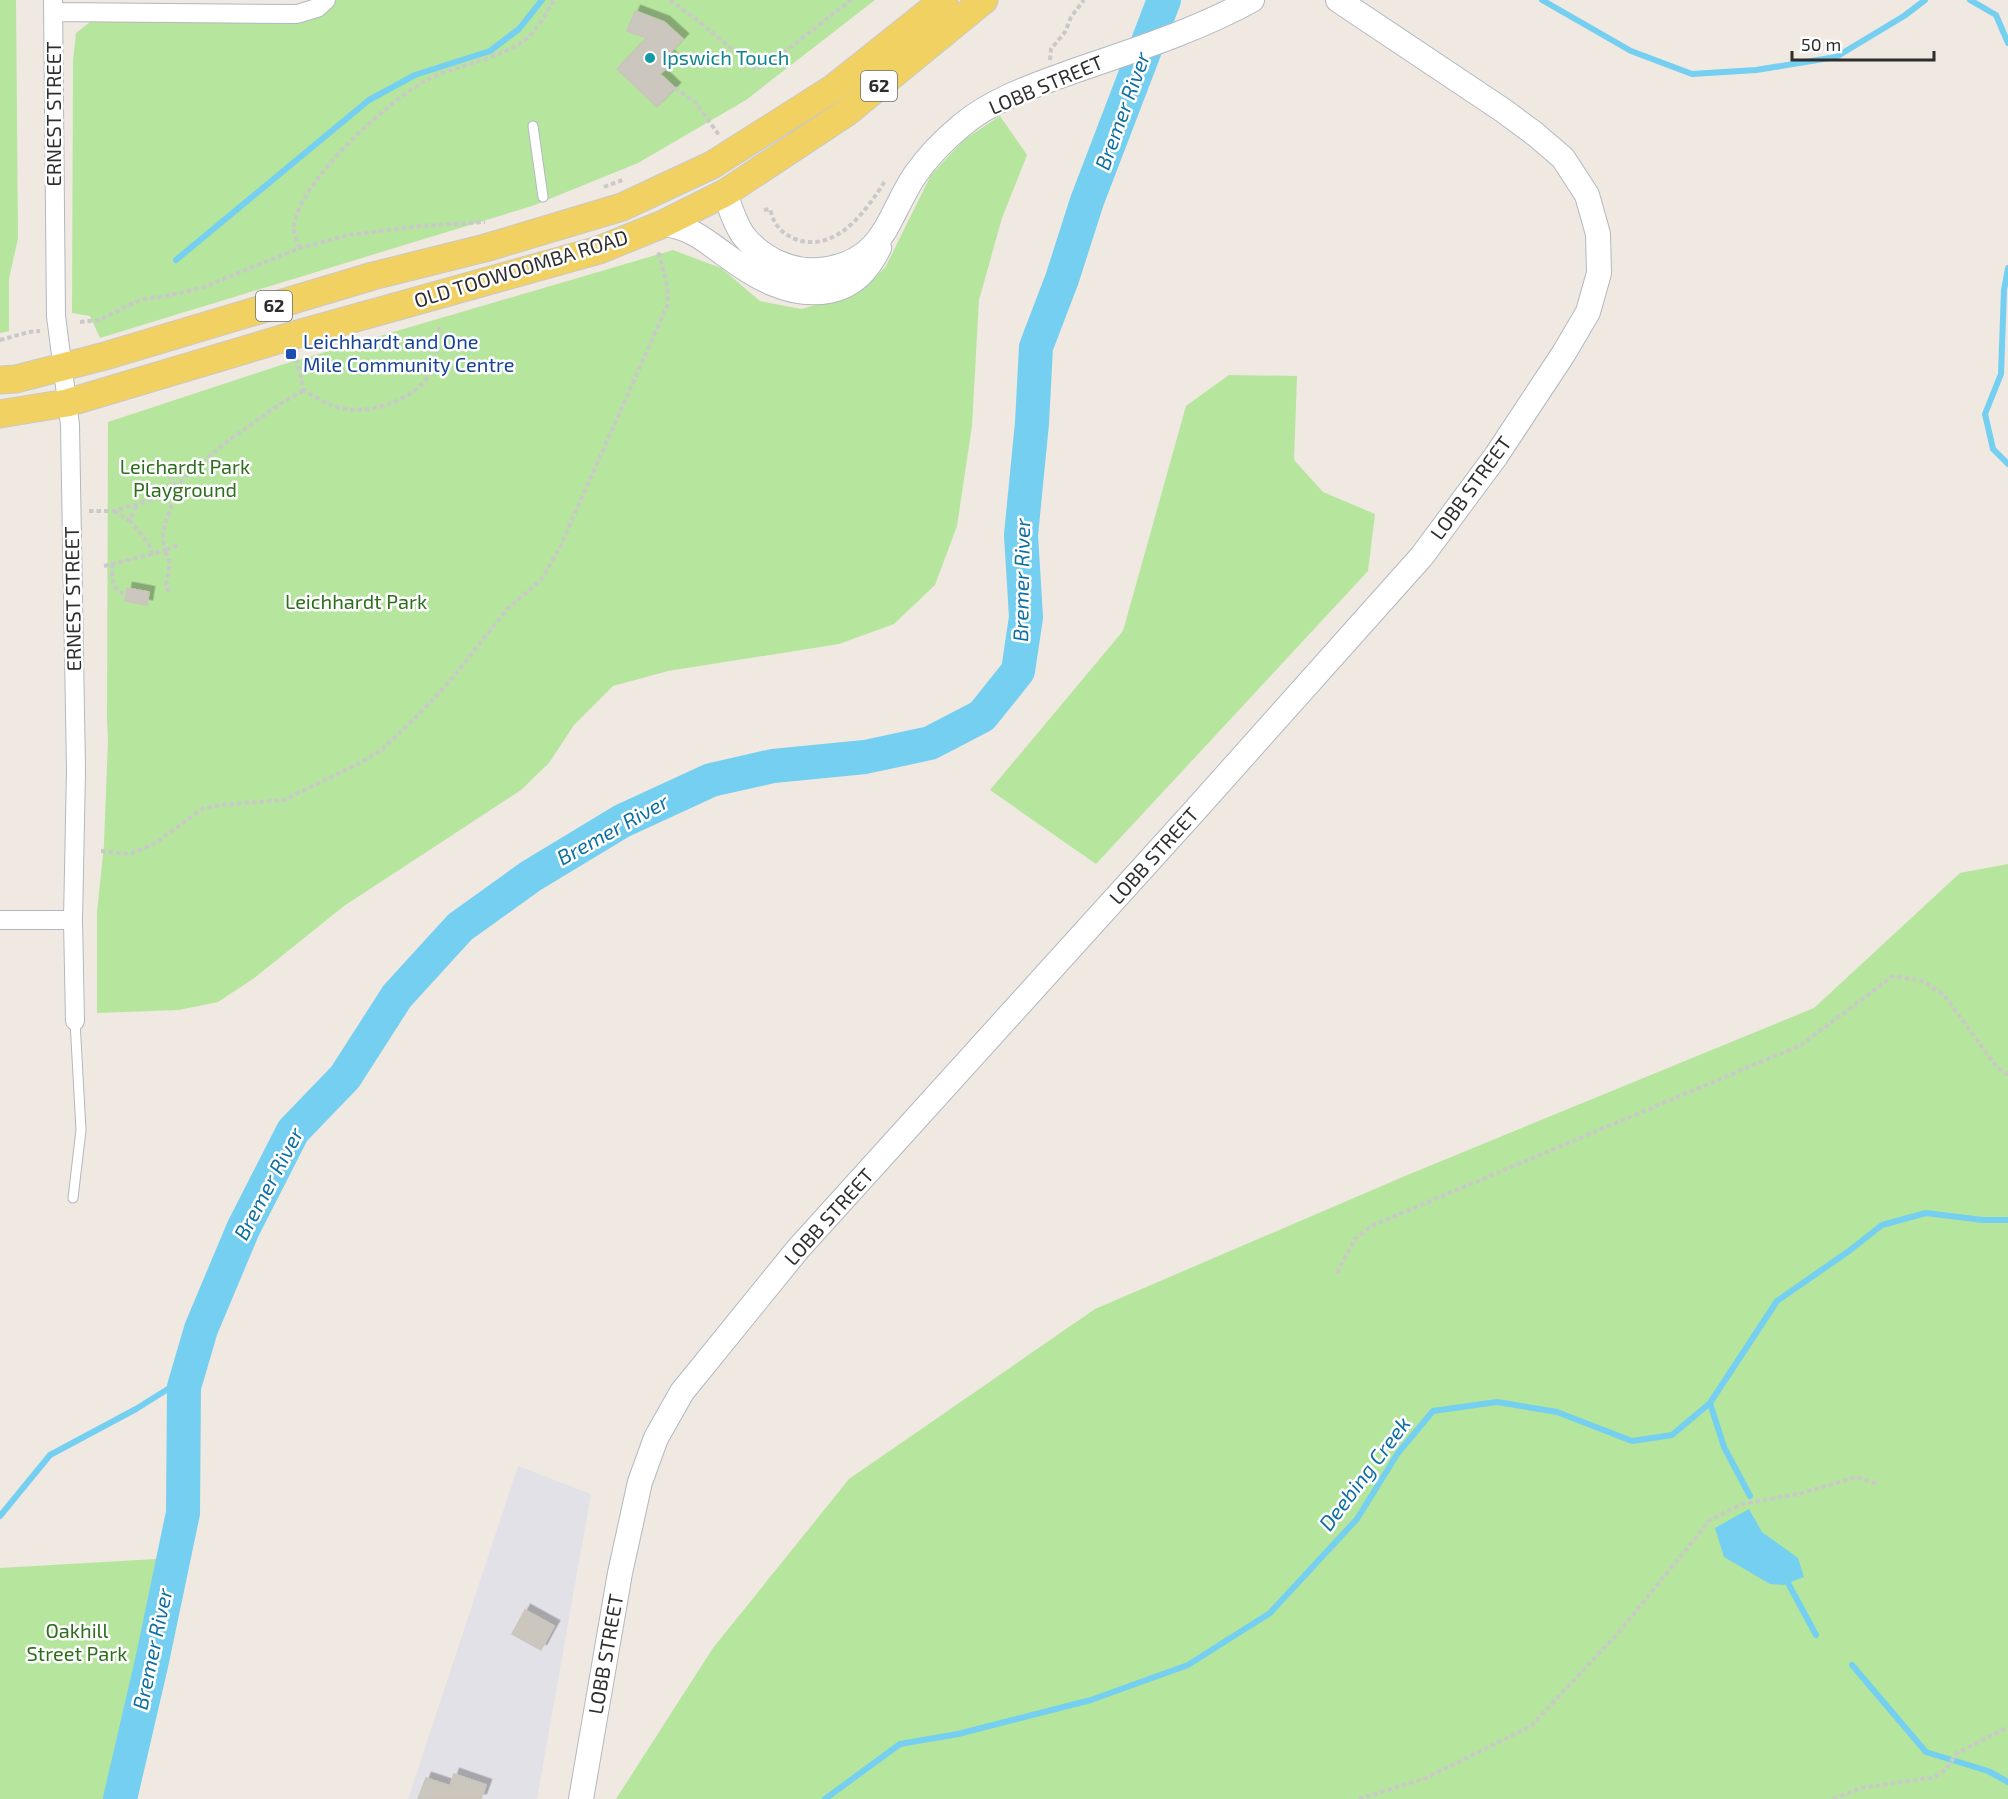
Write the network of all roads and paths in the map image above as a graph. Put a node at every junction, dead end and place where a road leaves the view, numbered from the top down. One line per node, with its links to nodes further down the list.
1 (326, 0): 10 (street)
2 (554, 0): 24 (path)
3 (670, 0): 4 (path)
4 (851, 0)
5 (944, 0): 16 (main road, OLD TOOWOOMBA ROAD / 62)
6 (984, 0): 19 (main road, OLD TOOWOOMBA ROAD / 62)
7 (1084, 0): 11 (path)
8 (1252, 0): 23 (main road, LOBB STREET)
9 (1338, 0): 58 (main road, LOBB STREET)
10 (53, 6): 31 (street, ERNEST STREET)
11 (1050, 64)
12 (675, 88): 15 (path)
13 (533, 126): 20 (lane)
14 (729, 130): 15 (path)
15 (719, 135): 16 (path)
16 (712, 152): 19 (main road); 31 (main road, OLD TOOWOOMBA ROAD / 62)
17 (627, 178): 18 (path)
18 (596, 190)
19 (725, 193): 22 (main road, OLD TOOWOOMBA ROAD / 62); 23 (main road, LOBB STREET)
20 (543, 196)
21 (490, 222): 24 (path)
22 (663, 224): 23 (main road); 34 (main road, OLD TOOWOOMBA ROAD / 62)
23 (890, 224)
24 (300, 248): 26 (path)
25 (658, 251): 49 (path)
26 (80, 322)
27 (439, 327): 33 (path)
28 (43, 331): 29 (path)
29 (0, 340)
30 (296, 358): 33 (path)
31 (63, 368): 32 (main road, OLD TOOWOOMBA ROAD / 62); 34 (street, ERNEST STREET)
32 (0, 380)
33 (304, 390): 37 (path)
34 (67, 403): 35 (main road, OLD TOOWOOMBA ROAD / 62); 39 (street, ERNEST STREET)
35 (0, 414)
36 (164, 462): 37 (path)
37 (173, 489): 38 (path); 43 (path)
38 (136, 505): 40 (path); 41 (path)
39 (72, 510): 40 (path); 51 (street, ERNEST STREET)
40 (114, 511): 41 (path)
41 (130, 521): 44 (path)
42 (178, 545): 43 (path)
43 (165, 550): 44 (path); 47 (path)
44 (152, 554): 45 (path)
45 (112, 564): 46 (path); 48 (path)
46 (104, 566)
47 (168, 592)
48 (126, 594)
49 (102, 851)
50 (0, 920): 51 (street)
51 (73, 920): 52 (street, ERNEST STREET)
52 (75, 1021): 54 (lane, ERNEST STREET)
53 (2008, 1075): 55 (path)
54 (74, 1198)
55 (1337, 1273)
56 (1876, 1484): 59 (path)
57 (2008, 1727): 60 (path)
58 (581, 1799)
59 (1359, 1799)
60 (1833, 1799)

